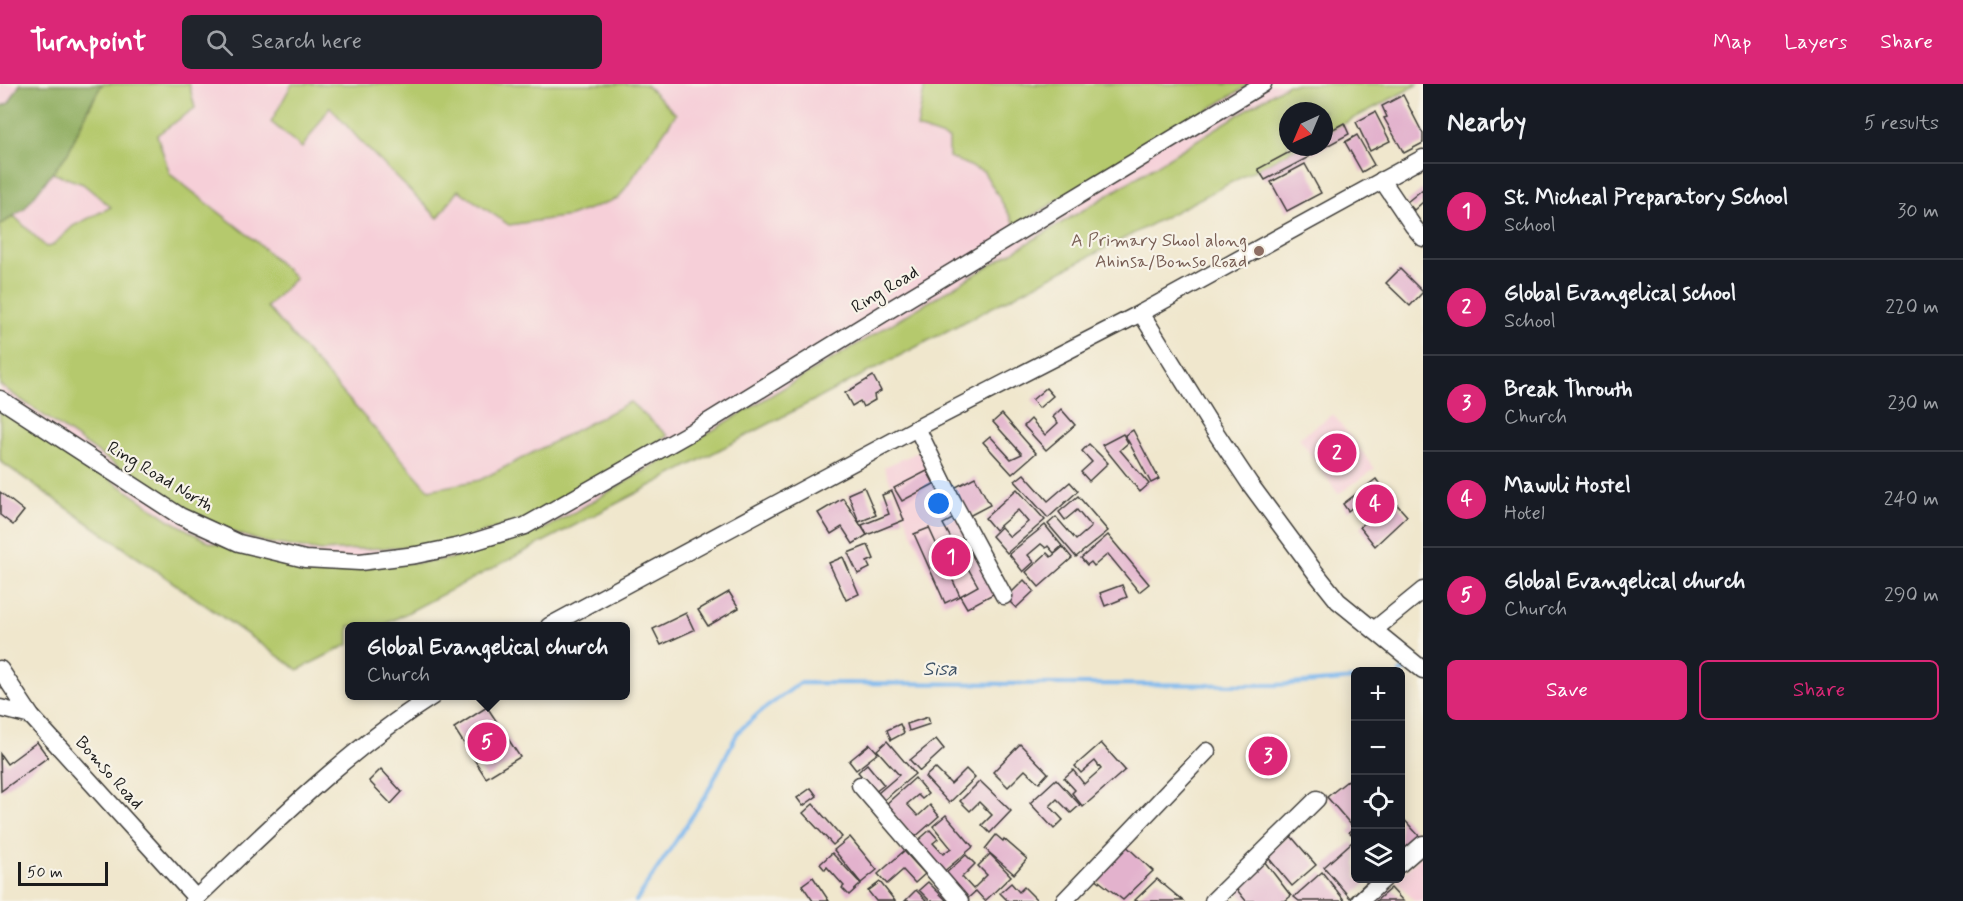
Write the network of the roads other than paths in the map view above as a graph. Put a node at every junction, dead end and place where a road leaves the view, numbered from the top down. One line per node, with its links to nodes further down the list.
1 (1263, 84): 8 (street, Ring Road)
2 (1423, 158): 3 (street)
3 (1382, 180): 4 (street); 5 (street)
4 (1423, 238)
5 (1142, 313): 7 (street); 12 (street)
6 (0, 399): 8 (street, Ring Road North)
7 (918, 428): 10 (street); 11 (street)
8 (525, 526)
9 (1423, 590): 12 (street)
10 (1004, 596)
11 (558, 622)
12 (1374, 630): 14 (street)
13 (0, 669): 17 (street, Bomso Road)
14 (1423, 670)
15 (428, 700): 24 (street)
16 (0, 708): 17 (street)
17 (31, 716): 24 (street, Bomso Road)
18 (1207, 751): 26 (street)
19 (860, 785): 25 (street)
20 (1317, 799): 27 (street)
21 (1423, 844): 22 (street)
22 (1405, 860)
23 (1380, 883): 28 (street)
24 (194, 900)
25 (960, 901)
26 (1064, 901)
27 (1213, 901)
28 (1360, 901)

